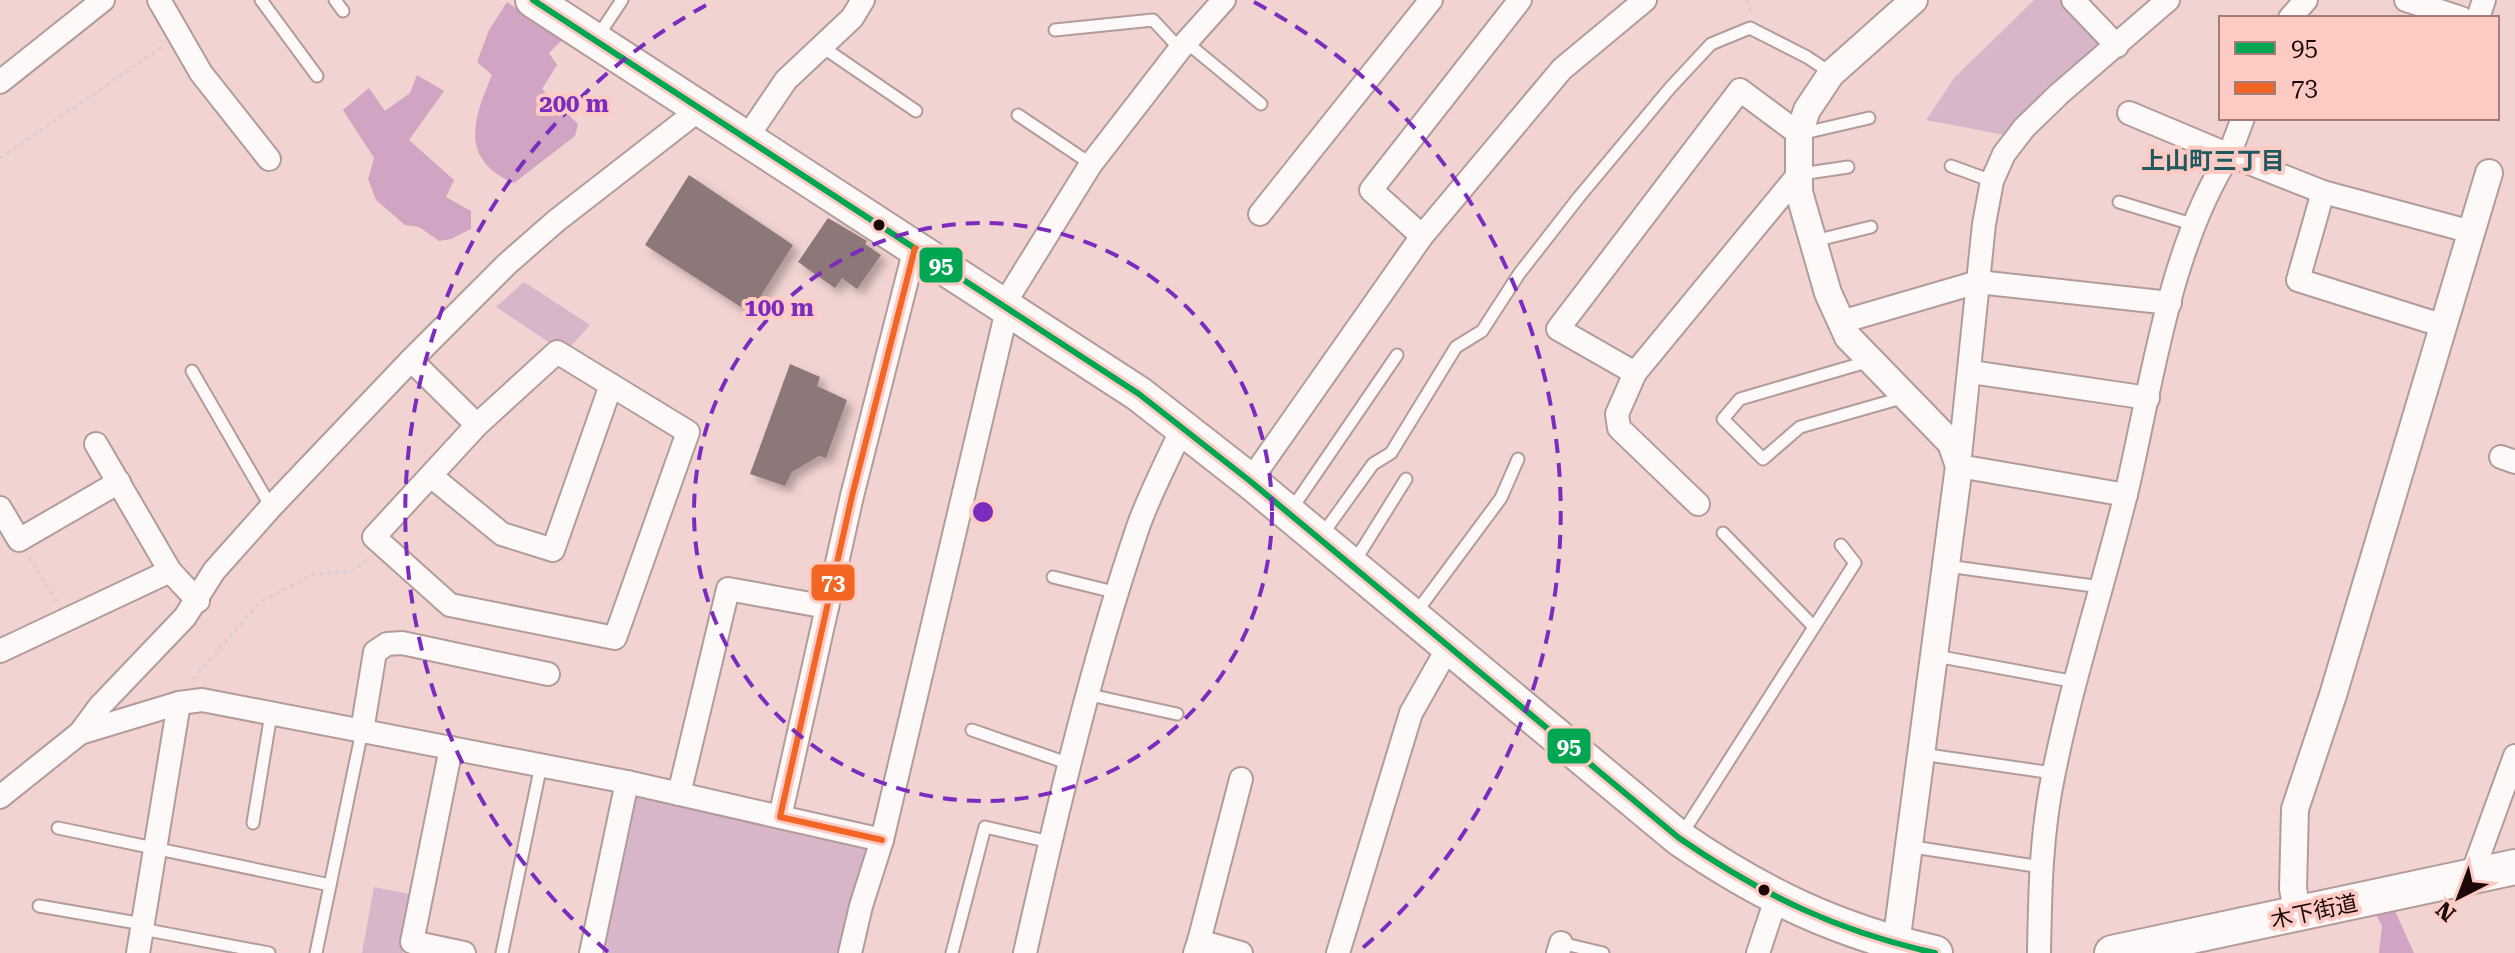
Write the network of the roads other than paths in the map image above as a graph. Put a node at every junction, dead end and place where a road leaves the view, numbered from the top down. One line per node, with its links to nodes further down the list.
1 (159, 0): 36 (street)
2 (261, 0): 25 (lane)
3 (335, 0): 16 (lane)
4 (533, 0): 19 (main road)
5 (622, 0): 19 (lane)
6 (863, 0): 20 (street)
7 (1431, 0): 45 (street)
8 (1520, 0): 49 (street)
9 (1645, 0): 49 (street)
10 (1914, 0): 24 (street)
11 (2073, 0): 22 (street)
12 (2168, 0): 22 (street)
13 (2406, 0): 17 (street)
14 (100, 1): 23 (street)
15 (1221, 2): 21 (street)
16 (343, 11)
17 (2455, 16)
18 (1055, 30): 21 (lane)
19 (595, 40): 27 (main road)
20 (821, 46): 28 (lane); 34 (street)
21 (1183, 46): 26 (lane); 37 (street)
22 (2117, 46): 42 (street)
23 (5, 68)
24 (1831, 74): 33 (street); 81 (lane)
25 (317, 76)
26 (1261, 104)
27 (700, 109): 34 (main road); 58 (street)
28 (916, 111)
29 (2129, 113): 35 (street)
30 (1018, 115): 37 (lane)
31 (1869, 118): 33 (lane)
32 (2242, 120): 35 (street)
33 (1799, 134): 41 (street); 62 (street)
34 (746, 139): 51 (main road)
35 (2229, 155): 43 (street); 46 (street)
36 (269, 159)
37 (1091, 164): 54 (street)
38 (1951, 166): 42 (lane)
39 (1848, 167): 41 (lane)
40 (2489, 173): 48 (street)
41 (1799, 174): 50 (street); 62 (street)
42 (1992, 181): 52 (street)
43 (2323, 192): 48 (street); 56 (street)
44 (2119, 202): 46 (lane)
45 (1260, 214)
46 (2196, 225): 53 (street)
47 (1871, 227): 50 (lane)
48 (2472, 232): 56 (street)
49 (1422, 236): 73 (street)
50 (1814, 241): 55 (street)
51 (915, 248): 54 (main road); 90 (street)
52 (1978, 282): 53 (street); 55 (street); 61 (street)
53 (2170, 303): 65 (street)
54 (1009, 307): 67 (main road); 119 (street)
55 (1841, 322): 59 (street)
56 (2444, 326): 129 (street)
57 (1397, 355): 79 (lane)
58 (411, 360): 66 (street); 77 (street)
59 (1871, 361): 64 (street); 64 (lane)
60 (192, 371): 77 (lane)
61 (1971, 372): 65 (street); 70 (street)
62 (1635, 373): 76 (street)
63 (611, 385): 66 (street); 71 (street); 71 (street)
64 (1905, 397): 70 (street)
65 (2148, 398): 75 (street)
66 (477, 425): 71 (street)
67 (1183, 426): 73 (main road); 88 (street)
68 (96, 444): 74 (street)
69 (1518, 459): 91 (lane)
70 (1959, 466): 75 (street); 84 (street)
71 (431, 476)
72 (1406, 479): 83 (lane)
73 (1250, 481): 79 (main road)
74 (119, 482): 78 (street); 85 (street)
75 (2126, 495): 87 (street)
76 (1698, 504)
77 (271, 507): 89 (street)
78 (0, 508)
79 (1289, 514): 81 (main road)
80 (1723, 533): 92 (lane)
81 (1319, 539): 83 (main road)
82 (1841, 545): 92 (lane)
83 (1352, 566): 91 (main road)
84 (1947, 566): 87 (lane); 95 (street)
85 (170, 571): 89 (street); 94 (street)
86 (1053, 577): 88 (lane)
87 (2101, 587): 97 (street)
88 (1118, 593): 98 (street)
89 (198, 601): 104 (street)
90 (827, 607): 113 (street); 115 (street)
91 (1414, 617): 93 (main road)
92 (1814, 627): 118 (lane)
93 (1449, 646): 118 (main road); 145 (street)
94 (0, 651)
95 (1935, 656): 97 (lane); 106 (street)
96 (548, 674): 103 (street)
97 (2077, 682): 110 (street)
98 (1090, 695): 101 (lane); 108 (street)
99 (174, 704): 100 (street); 104 (street); 122 (street)
100 (271, 714): 103 (street); 116 (lane)
101 (1177, 714)
102 (972, 730): 108 (lane)
103 (362, 731): 105 (street); 126 (lane)
104 (80, 733): 114 (street)
105 (451, 748): 109 (street); 133 (street)
106 (1921, 754): 110 (lane); 121 (street)
107 (2515, 756): 125 (street)
108 (1071, 764): 120 (street)
109 (541, 765): 112 (street); 139 (lane)
110 (2053, 773): 123 (street)
111 (1241, 779): 132 (street)
112 (627, 782): 113 (street); 140 (street)
113 (679, 794): 115 (street)
114 (0, 797)
115 (780, 817): 119 (street)
116 (253, 823)
117 (58, 828): 122 (lane)
118 (1679, 838): 127 (main road)
119 (882, 840): 141 (street)
120 (1050, 842): 142 (lane); 143 (street)
121 (1906, 846): 123 (lane); 131 (street)
122 (155, 848): 126 (lane); 130 (street)
123 (2041, 867): 149 (street)
124 (2515, 867): 125 (main road, 木下街道)
125 (2471, 877): 129 (main road, 木下街道)
126 (330, 885): 137 (lane)
127 (1776, 899): 131 (main road); 147 (street)
128 (39, 906): 130 (lane)
129 (2298, 914): 150 (main road, 木下街道)
130 (143, 926): 135 (street); 136 (lane)
131 (1896, 944): 148 (main road)
132 (1197, 947): 144 (street)
133 (410, 948): 138 (street)
134 (1560, 948): 146 (lane)
135 (138, 953)
136 (269, 953)
137 (316, 953)
138 (464, 953)
139 (502, 953)
140 (591, 953)
141 (850, 953)
142 (952, 953)
143 (1025, 953)
144 (1241, 953)
145 (1338, 953)
146 (1603, 953)
147 (1758, 953)
148 (1935, 953)
149 (2039, 953)
150 (2112, 953)

